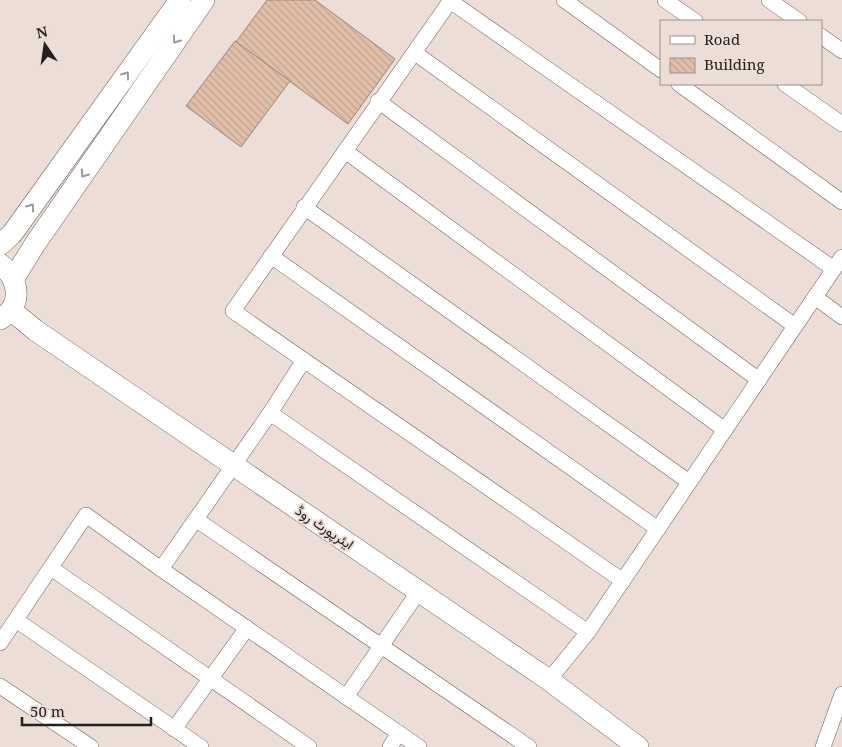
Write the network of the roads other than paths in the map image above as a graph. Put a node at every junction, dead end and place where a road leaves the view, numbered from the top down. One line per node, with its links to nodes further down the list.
1 (180, 0): 20 (street, one-way to 1)
2 (204, 0): 23 (street, one-way to 23)
3 (564, 0): 12 (street)
4 (665, 0): 7 (street)
5 (769, 0): 8 (street)
6 (450, 1): 11 (street); 22 (street)
7 (694, 20)
8 (798, 20)
9 (822, 37): 10 (street)
10 (842, 52)
11 (415, 53): 15 (street); 27 (street)
12 (660, 69)
13 (680, 85): 18 (street)
14 (786, 85): 16 (street)
15 (378, 101): 17 (street); 29 (street)
16 (842, 124)
17 (345, 151): 19 (street); 31 (street)
18 (842, 202)
19 (304, 207): 21 (street); 33 (street)
20 (0, 245)
21 (271, 256): 28 (street); 35 (street)
22 (838, 263): 24 (street)
23 (7, 271): 25 (street)
24 (815, 297): 26 (street); 27 (street)
25 (5, 315): 32 (street, ایئرپورٹ روڈ)
26 (842, 317)
27 (795, 326): 29 (street)
28 (304, 360): 30 (street); 38 (street)
29 (759, 380): 31 (street)
30 (270, 413): 32 (street); 42 (street)
31 (725, 430): 33 (street)
32 (234, 464): 34 (street); 39 (street, ایئرپورٹ روڈ)
33 (689, 482): 35 (street)
34 (197, 520): 37 (street); 44 (street)
35 (658, 529): 38 (street)
36 (51, 568): 37 (street); 40 (street); 45 (street)
37 (161, 569): 41 (street)
38 (623, 582): 42 (street)
39 (419, 592): 44 (street); 46 (street, ایئرپورٹ روڈ)
40 (16, 620): 43 (street); 50 (street)
41 (247, 628): 45 (street); 49 (street)
42 (588, 632): 46 (street)
43 (0, 643)
44 (381, 646): 49 (street); 57 (street)
45 (210, 678): 50 (street); 54 (street)
46 (549, 680): 58 (street, ایئرپورٹ روڈ)
47 (0, 686): 52 (street)
48 (842, 694): 59 (street)
49 (346, 697): 51 (street)
50 (174, 729): 53 (street)
51 (399, 733): 55 (street); 56 (street)
52 (90, 747)
53 (201, 747)
54 (309, 747)
55 (390, 747)
56 (419, 747)
57 (529, 747)
58 (638, 747)
59 (823, 747)

